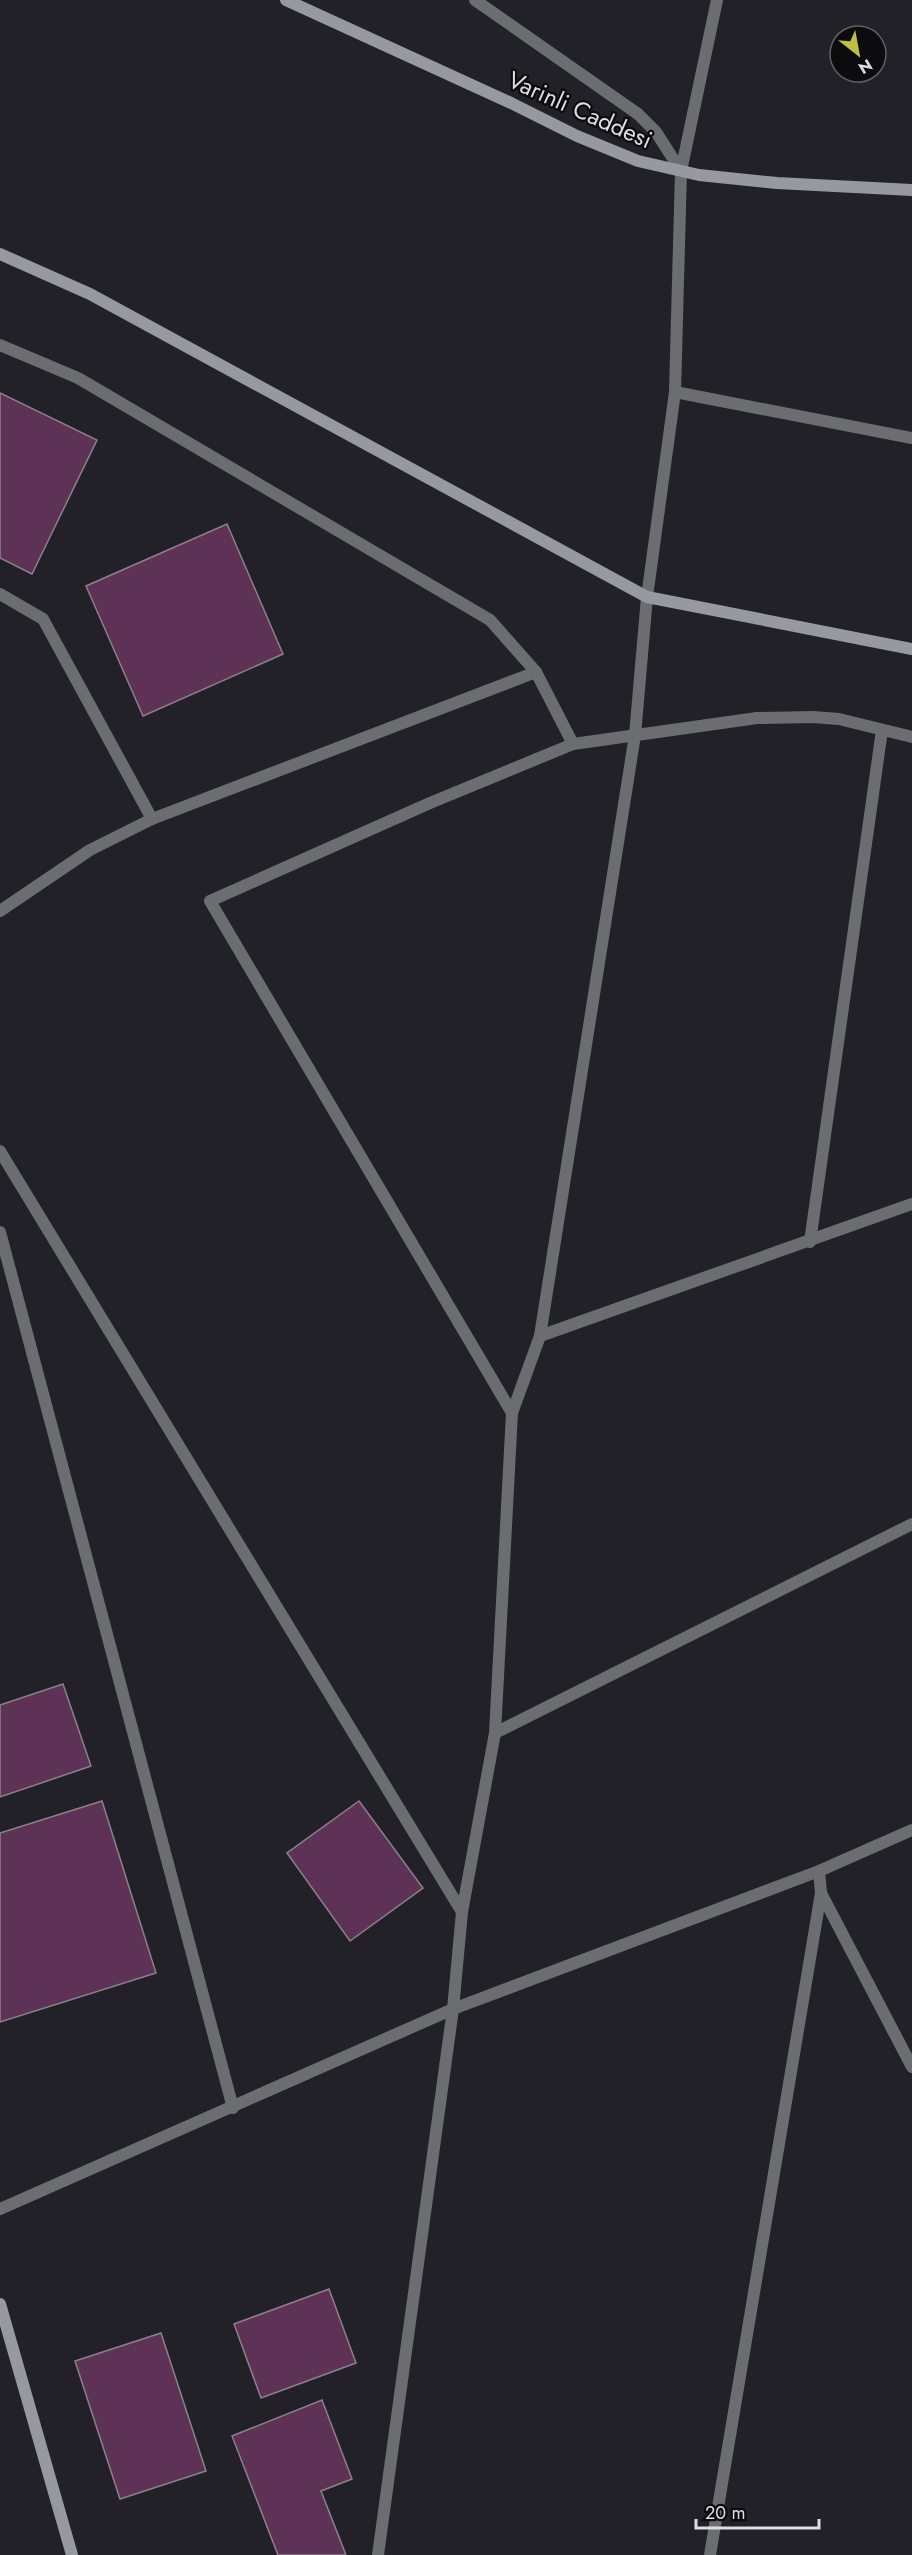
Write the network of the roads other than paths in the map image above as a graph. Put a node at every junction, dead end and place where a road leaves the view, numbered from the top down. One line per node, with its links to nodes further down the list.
1 (286, 0): 4 (street, Varinli Caddesi)
2 (475, 0): 4 (street)
3 (717, 0): 4 (street)
4 (681, 171): 5 (street, Varinli Caddesi); 8 (street)
5 (912, 190)
6 (0, 254): 11 (street)
7 (0, 345): 13 (street)
8 (675, 392): 9 (street); 11 (street)
9 (912, 438)
10 (0, 594): 18 (street)
11 (647, 597): 12 (street); 15 (street)
12 (912, 650)
13 (536, 672): 17 (street); 18 (street)
14 (882, 730): 15 (street); 16 (street); 23 (street)
15 (635, 735): 17 (street); 24 (street)
16 (912, 737)
17 (573, 744): 25 (street)
18 (152, 819): 19 (street)
19 (0, 911)
20 (0, 1151): 31 (street)
21 (912, 1204): 23 (street)
22 (0, 1232): 34 (street)
23 (810, 1242): 24 (street)
24 (540, 1336): 25 (street)
25 (512, 1413): 27 (street)
26 (912, 1524): 27 (street)
27 (495, 1733): 31 (street)
28 (912, 1830): 29 (street)
29 (819, 1871): 30 (street); 32 (street)
30 (821, 1893): 33 (street); 39 (street)
31 (462, 1912): 32 (street)
32 (453, 2009): 34 (street); 38 (street)
33 (912, 2067)
34 (233, 2108): 35 (street)
35 (0, 2209)
36 (0, 2304): 37 (street)
37 (72, 2555)
38 (378, 2555)
39 (710, 2555)

